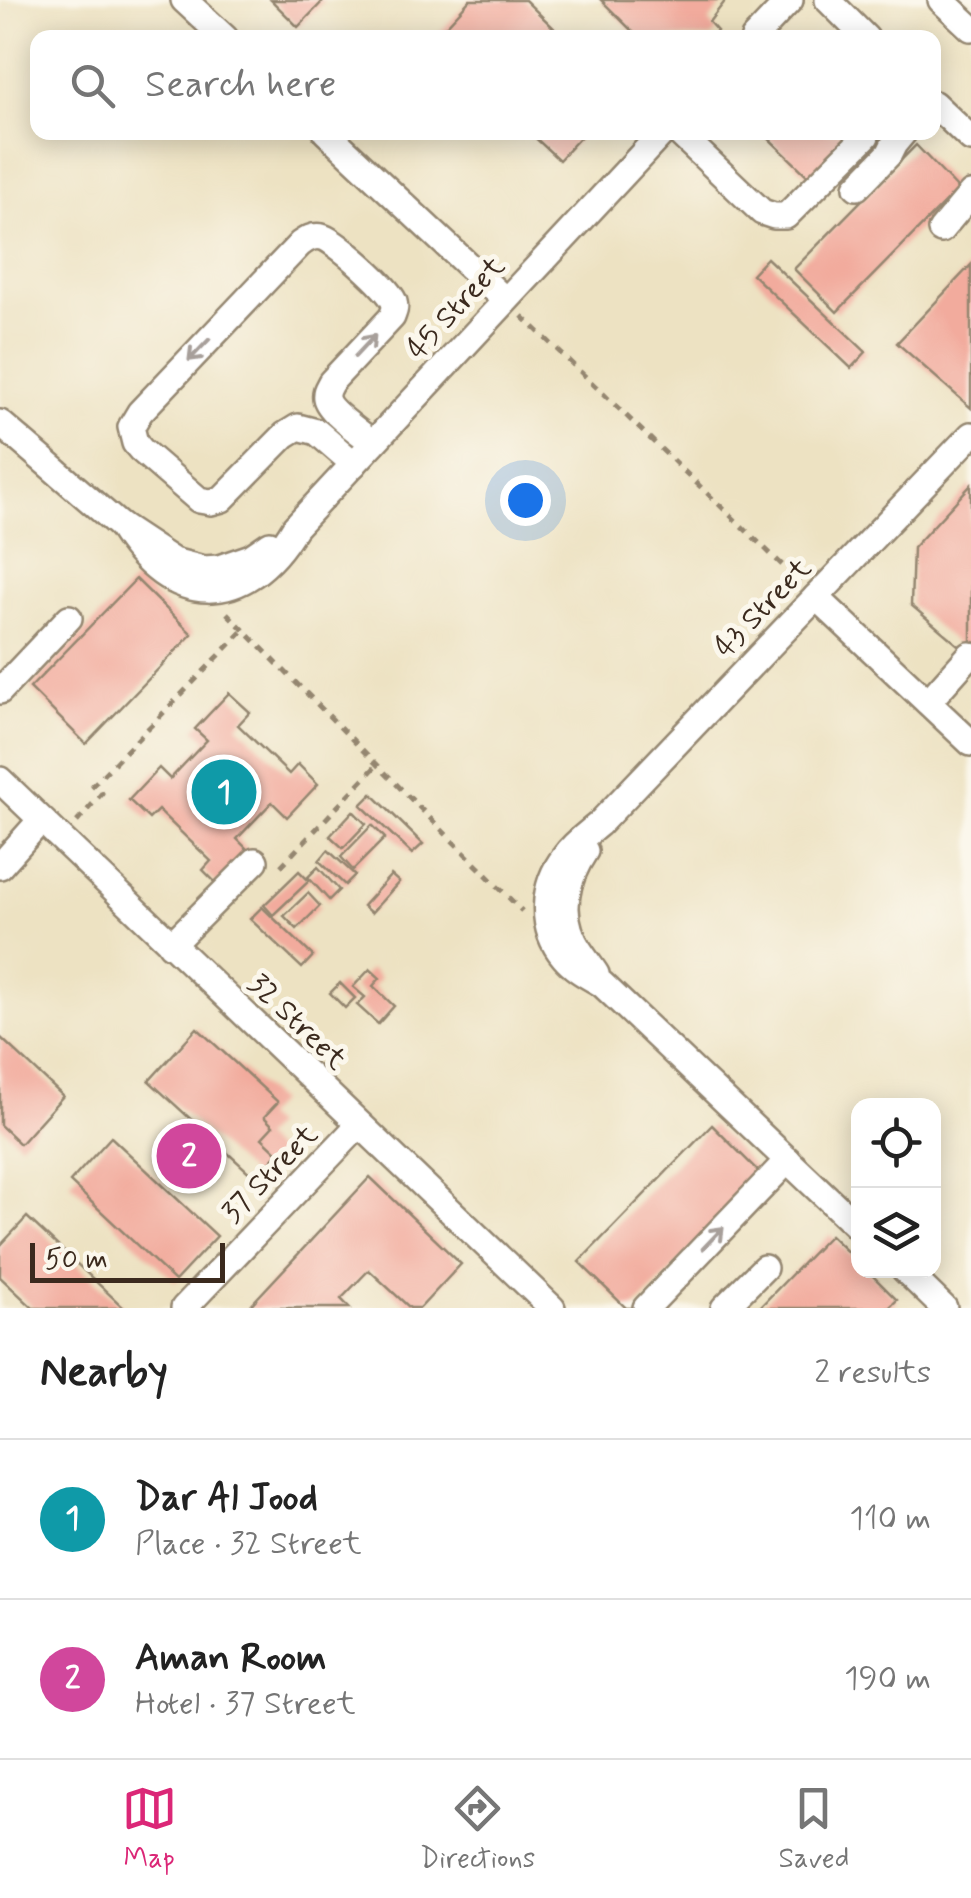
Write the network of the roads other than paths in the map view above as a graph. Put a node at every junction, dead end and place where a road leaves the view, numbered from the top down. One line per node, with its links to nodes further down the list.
1 (184, 0): 6 (street)
2 (790, 0): 7 (street)
3 (828, 0): 8 (street)
4 (941, 0): 5 (street)
5 (971, 28)
6 (216, 30)
7 (762, 30)
8 (858, 30)
9 (941, 114): 16 (street)
10 (335, 140): 21 (street)
11 (656, 140): 21 (street, 45 Street)
12 (686, 140): 13 (street)
13 (862, 140)
14 (897, 140): 17 (street)
15 (910, 140): 17 (street)
16 (971, 140)
17 (889, 154): 18 (street)
18 (856, 187)
19 (971, 194): 20 (street)
20 (971, 211)
21 (506, 300): 26 (street, 45 Street)
22 (328, 402): 24 (street); 24 (street, one-way to 24); 26 (street)
23 (0, 423): 28 (street, 45 Street)
24 (303, 427): 27 (street)
25 (971, 435): 30 (street, 43 Street)
26 (373, 443): 27 (street, 45 Street)
27 (354, 464): 29 (street, 45 Street)
28 (120, 526): 29 (street, 45 Street); 29 (street, 45 Street)
29 (295, 527)
30 (816, 597): 34 (street); 38 (street, 43 Street)
31 (69, 618): 33 (street)
32 (970, 655): 34 (street)
33 (0, 691)
34 (928, 702): 35 (street)
35 (971, 743)
36 (0, 780): 37 (street, 32 Street)
37 (41, 820): 39 (street); 41 (street, 32 Street)
38 (599, 824): 42 (street, 43 Street); 42 (street, 43 Street)
39 (0, 866)
40 (262, 869): 41 (street)
41 (171, 945): 43 (street, 32 Street)
42 (602, 984): 44 (street, 43 Street)
43 (359, 1125): 48 (street, 37 Street); 49 (street, 32 Street)
44 (788, 1160): 45 (street, 43 Street); 50 (street, one-way to 44)
45 (851, 1220)
46 (764, 1268): 51 (street)
47 (912, 1278): 52 (street)
48 (184, 1308)
49 (552, 1308)
50 (646, 1308)
51 (724, 1308)
52 (944, 1308)

